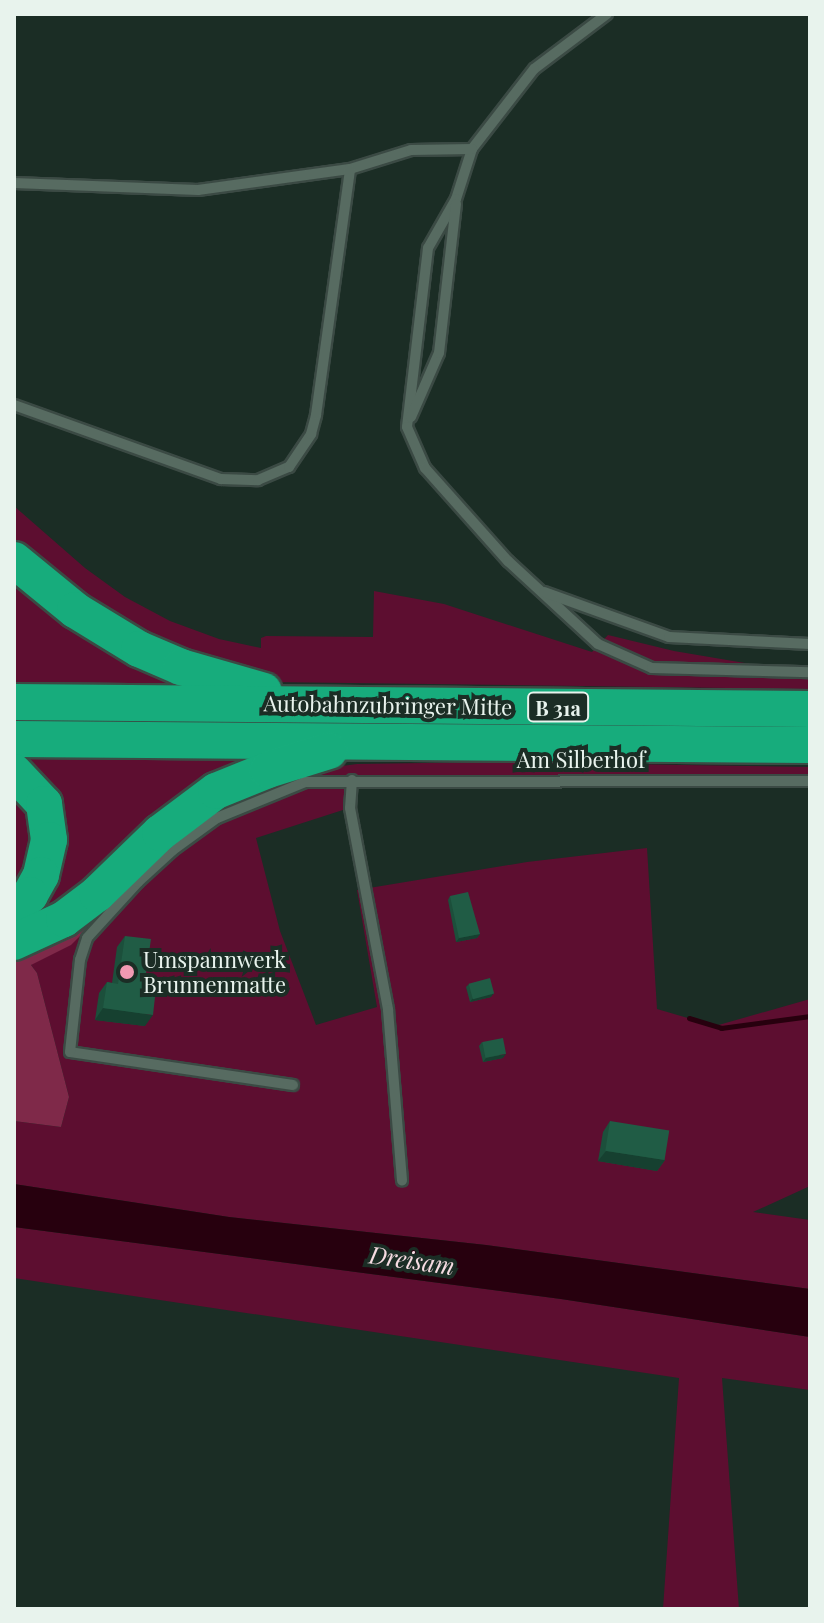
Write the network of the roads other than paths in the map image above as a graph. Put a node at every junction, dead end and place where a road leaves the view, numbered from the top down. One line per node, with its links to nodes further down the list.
1 (607, 14): 2 (lane)
2 (472, 149): 3 (lane); 5 (lane)
3 (350, 169): 4 (lane); 6 (lane)
4 (14, 183)
5 (456, 199): 7 (lane); 7 (lane)
6 (14, 405)
7 (407, 427): 9 (lane)
8 (14, 560): 13 (highway)
9 (539, 591): 10 (lane); 11 (lane)
10 (810, 644)
11 (810, 672)
12 (14, 702): 13 (highway, Autobahnzubringer Mitte / B 31a)
13 (312, 704): 14 (highway, Autobahnzubringer Mitte / B 31a)
14 (810, 709)
15 (14, 739): 16 (highway, Autobahnzubringer Mitte / B 31a)
16 (352, 742): 17 (highway, Autobahnzubringer Mitte / B 31a); 22 (highway, B 31a)
17 (810, 745)
18 (14, 772): 21 (highway)
19 (352, 780): 20 (lane, Am Silberhof); 23 (lane, Am Silberhof); 24 (lane)
20 (810, 781)
21 (14, 910)
22 (14, 942)
23 (293, 1085)
24 (402, 1180)

